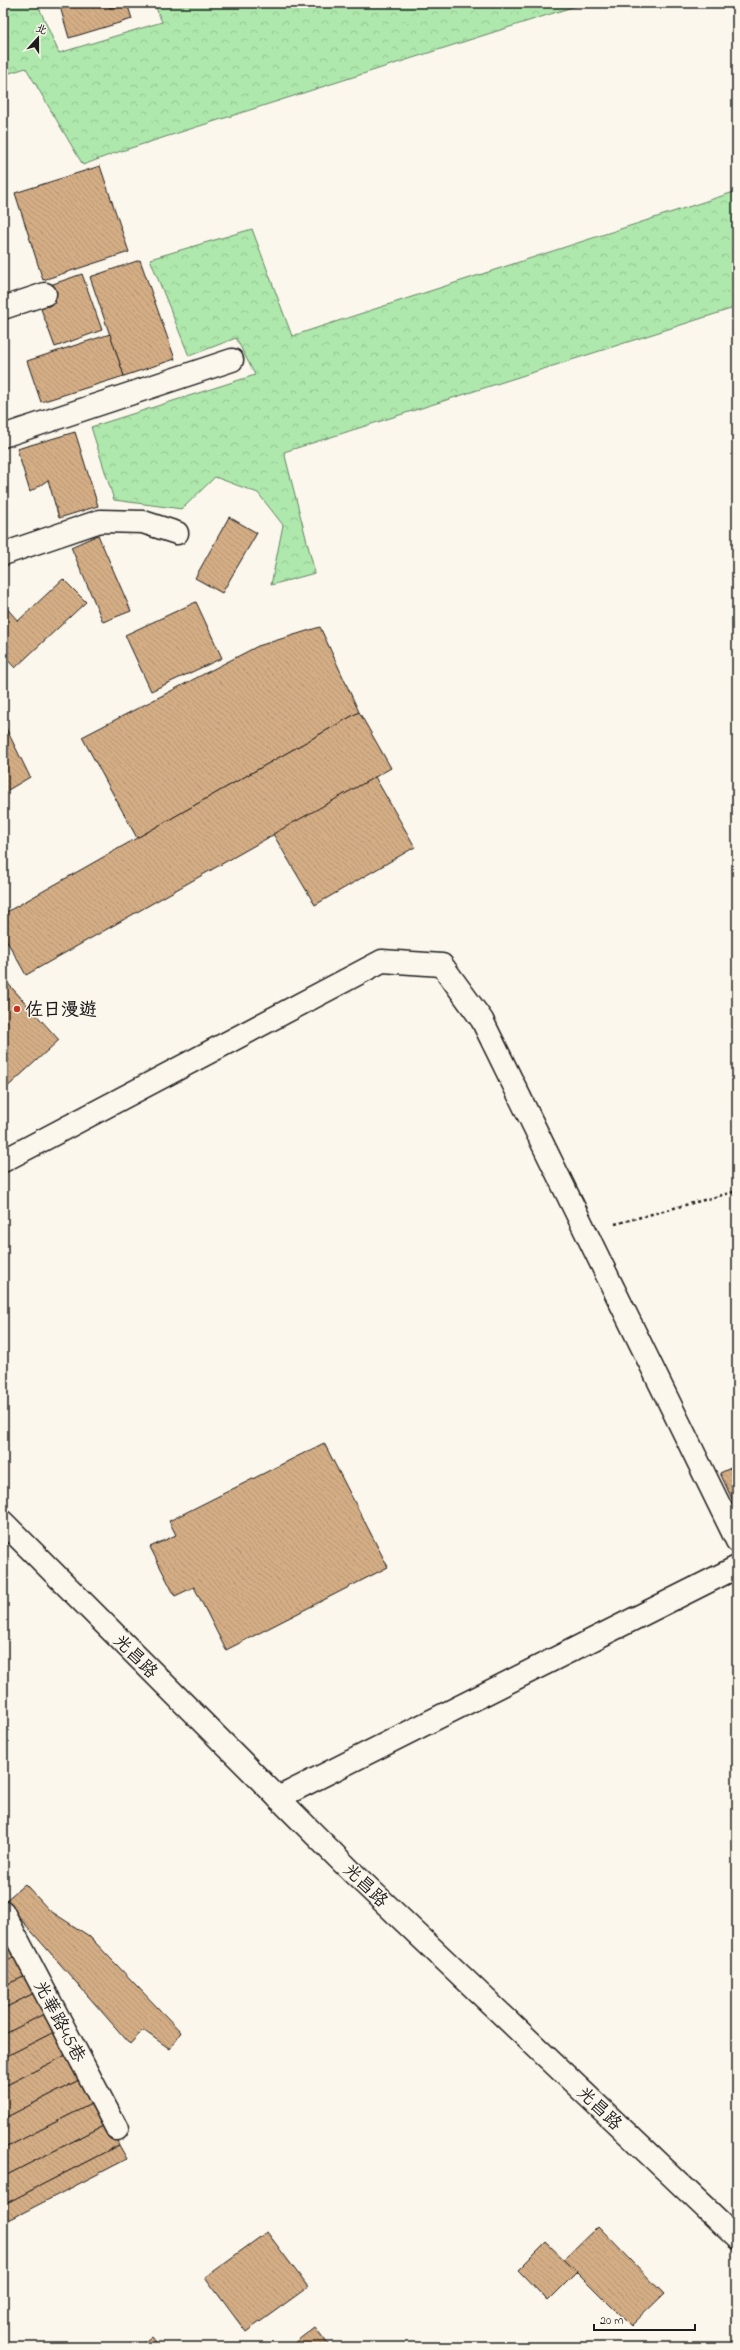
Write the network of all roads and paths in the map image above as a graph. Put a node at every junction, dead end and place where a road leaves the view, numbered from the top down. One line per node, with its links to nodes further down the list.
1 (46, 294): 2 (street)
2 (3, 308)
3 (232, 360): 4 (street)
4 (3, 436)
5 (177, 533): 6 (street)
6 (3, 554)
7 (3, 1162): 9 (street)
8 (737, 1191): 9 (path)
9 (585, 1232): 11 (street)
10 (3, 1522): 13 (street, 光昌路)
11 (737, 1541)
12 (737, 1568): 13 (street)
13 (278, 1798): 16 (street, 光昌路)
14 (3, 1912): 15 (street, 光華路45巷)
15 (117, 2129)
16 (737, 2238)

